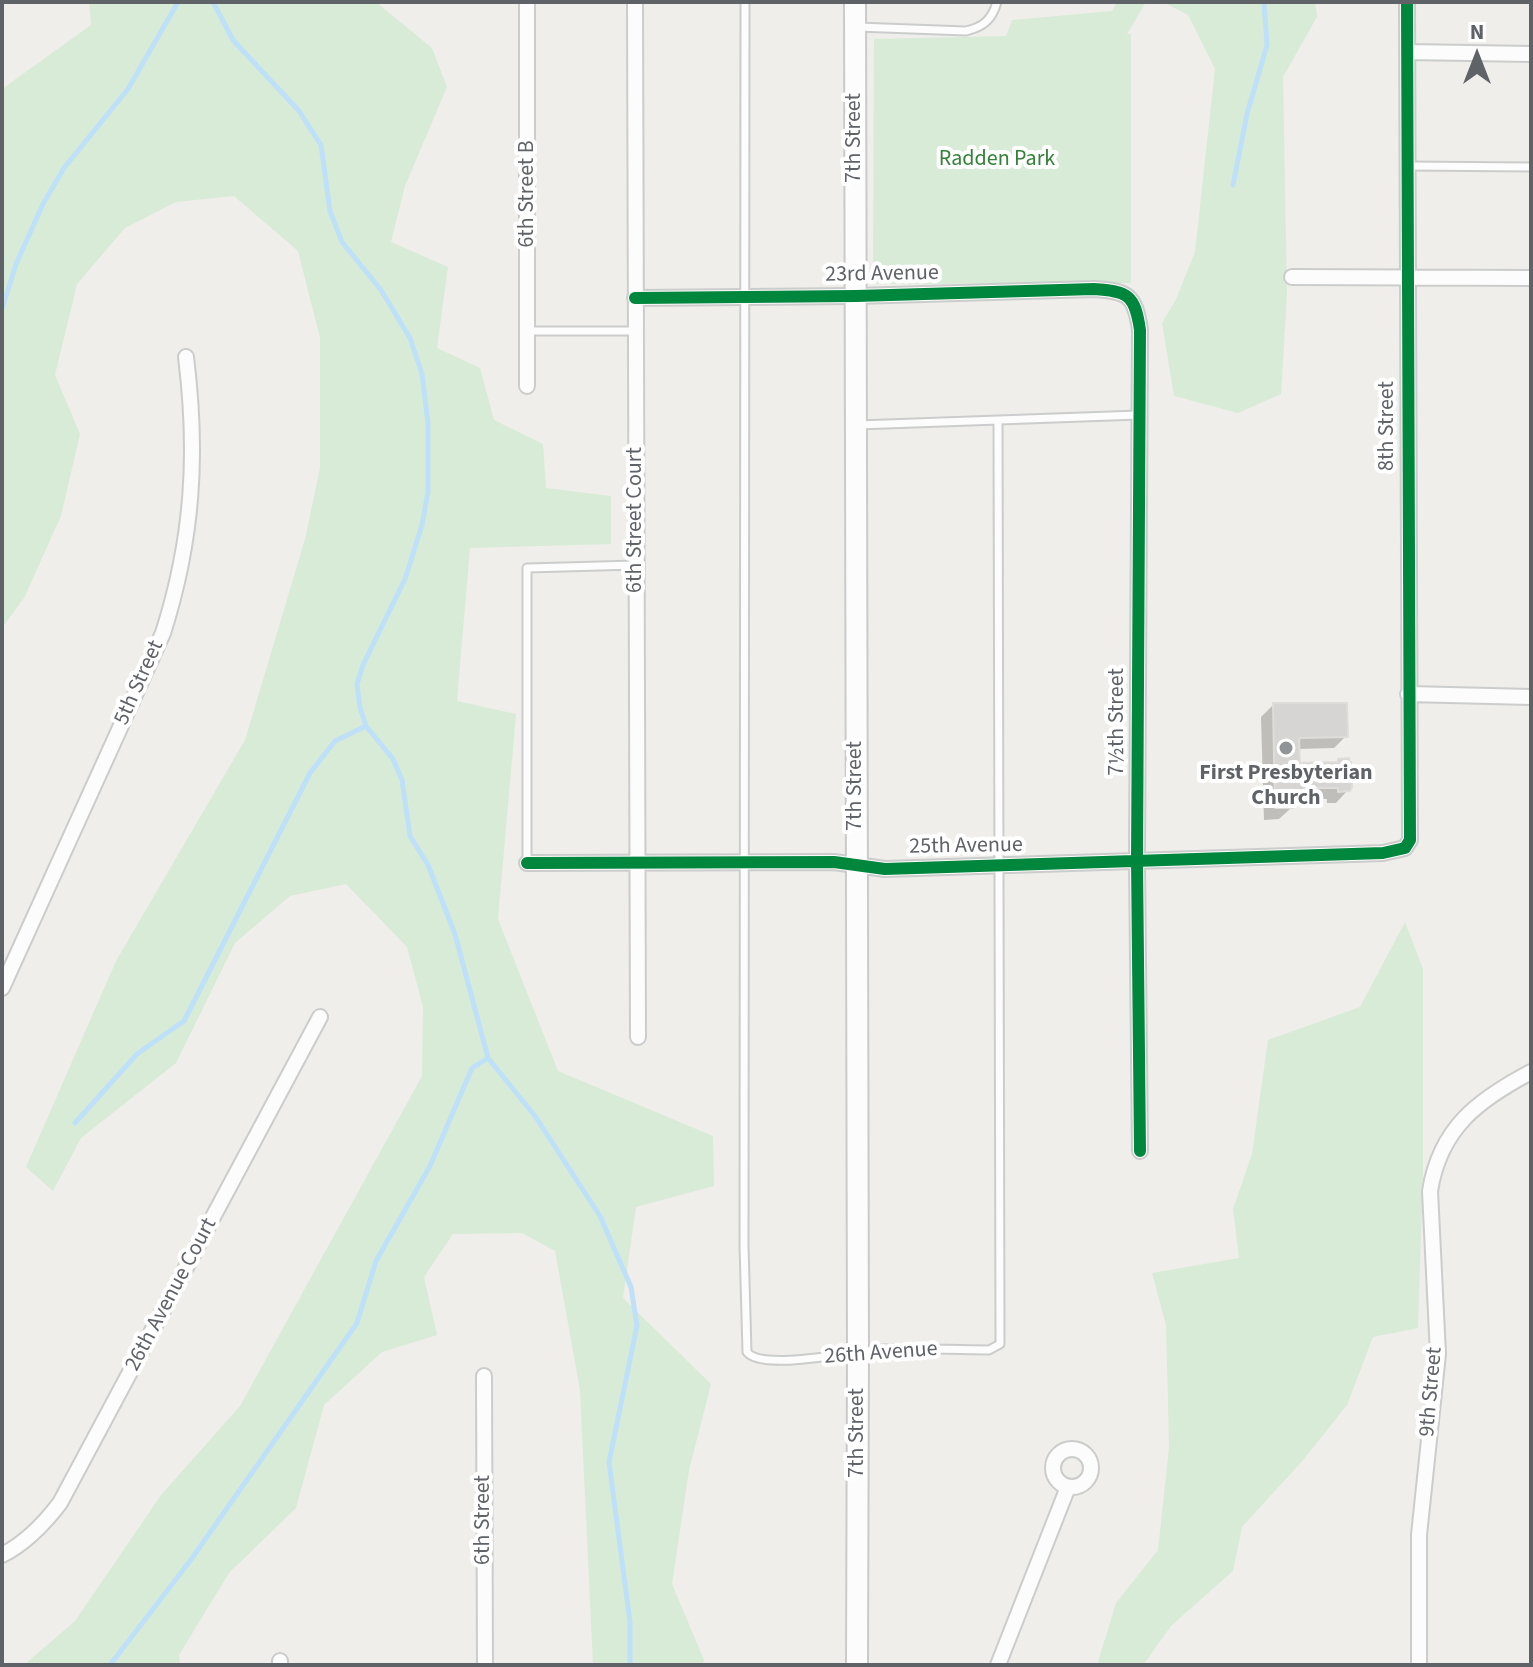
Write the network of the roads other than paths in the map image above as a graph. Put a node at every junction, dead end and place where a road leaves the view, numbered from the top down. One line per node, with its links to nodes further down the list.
1 (527, 2): 19 (street, 6th Street B)
2 (635, 2): 18 (street, 6th Street Court)
3 (745, 2): 17 (lane)
4 (855, 2): 7 (main road, 7th Street)
5 (997, 2): 7 (lane)
6 (1407, 2): 8 (street, 8th Street)
7 (855, 27): 16 (main road, 7th Street)
8 (1408, 52): 9 (street); 10 (street, 8th Street)
9 (1531, 54)
10 (1408, 166): 11 (lane); 12 (street, 8th Street)
11 (1531, 167)
12 (1408, 276): 13 (street); 14 (street); 27 (street, 8th Street)
13 (1292, 277)
14 (1531, 278)
15 (1128, 295): 16 (street, 23rd Avenue); 23 (street, 7½th Street)
16 (856, 296): 17 (street, 23rd Avenue); 25 (main road, 7th Street)
17 (744, 297): 18 (street, 23rd Avenue); 32 (lane)
18 (635, 298): 20 (street, 6th Street Court)
19 (528, 331): 20 (lane); 22 (street, 6th Street B)
20 (636, 331): 26 (street, 6th Street Court)
21 (186, 357): 36 (street, 5th Street)
22 (527, 386)
23 (1139, 415): 24 (lane); 30 (street, 7½th Street)
24 (998, 421): 25 (lane); 35 (lane)
25 (855, 426): 34 (main road, 7th Street)
26 (636, 565): 31 (lane); 33 (street, 6th Street Court)
27 (1408, 694): 28 (street); 29 (street, 8th Street)
28 (1531, 697)
29 (1405, 848): 30 (street, 25th Avenue)
30 (1137, 861): 35 (street, 25th Avenue); 40 (street, 7½th Street)
31 (527, 863): 33 (street, 25th Avenue)
32 (745, 863): 33 (street, 25th Avenue); 34 (street, 25th Avenue); 41 (lane, 26th Avenue)
33 (637, 864): 38 (street, 6th Street Court)
34 (857, 865): 35 (street, 25th Avenue); 41 (main road, 7th Street)
35 (1000, 866): 41 (lane, 26th Avenue)
36 (2, 988)
37 (320, 1017): 44 (street, 26th Avenue Court)
38 (638, 1037)
39 (1531, 1072): 48 (street, 9th Street)
40 (1140, 1151)
41 (858, 1353): 46 (main road, 7th Street)
42 (484, 1376): 45 (street, 6th Street)
43 (1068, 1487): 47 (street)
44 (2, 1555)
45 (485, 1665)
46 (857, 1665)
47 (998, 1665)
48 (1419, 1665)

